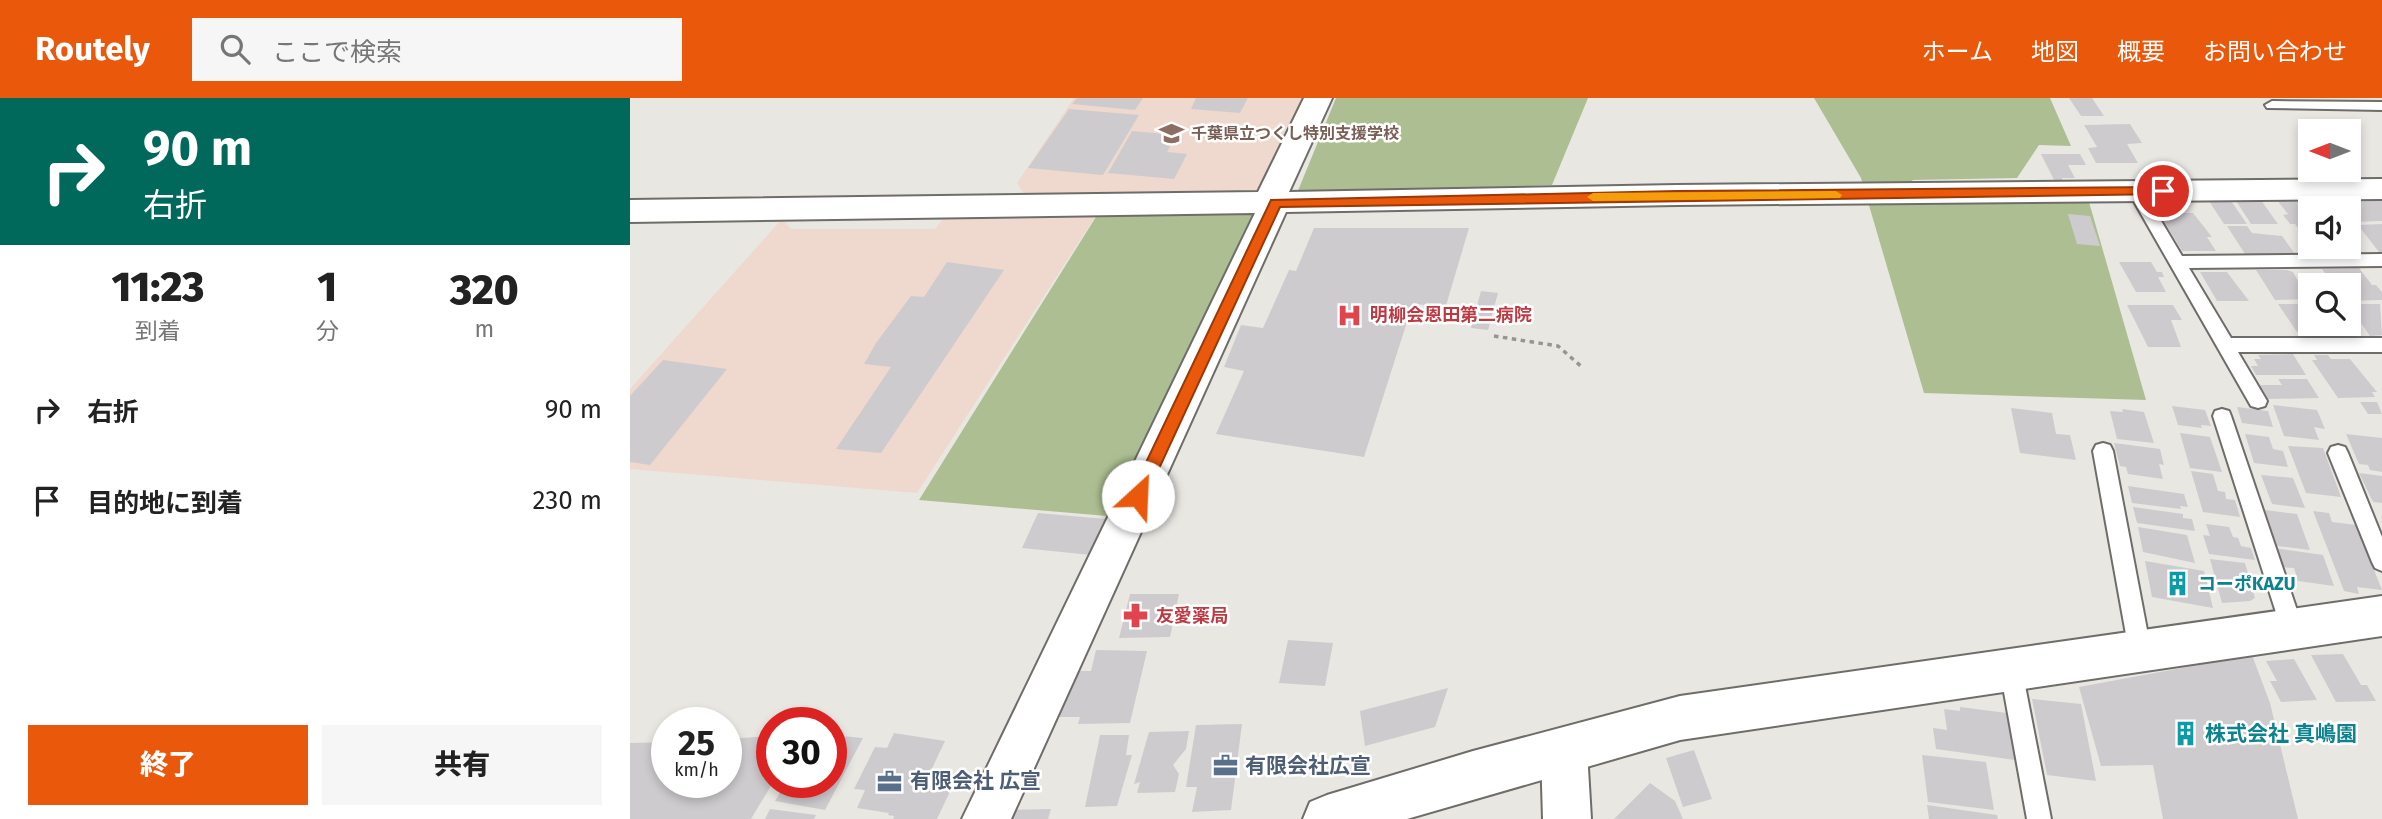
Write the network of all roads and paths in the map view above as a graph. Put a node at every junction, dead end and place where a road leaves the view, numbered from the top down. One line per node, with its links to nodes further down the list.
1 (1318, 98): 6 (street)
2 (2272, 105): 3 (lane)
3 (2382, 106)
4 (2382, 189): 5 (street)
5 (2136, 191): 6 (street); 9 (lane)
6 (1272, 203): 7 (street); 24 (street)
7 (630, 211)
8 (2382, 260): 9 (lane)
9 (2178, 262): 11 (lane)
10 (1494, 336): 13 (path)
11 (2227, 345): 12 (lane); 14 (lane)
12 (2382, 345)
13 (1583, 368)
14 (2258, 401)
15 (2222, 416): 20 (lane)
16 (2103, 451): 21 (lane)
17 (2338, 453): 18 (lane)
18 (2382, 562)
19 (2382, 616): 20 (street)
20 (2292, 628): 21 (street)
21 (2140, 651): 22 (street)
22 (2011, 670): 23 (street); 27 (lane)
23 (1564, 751): 25 (street); 26 (street)
24 (986, 819)
25 (1327, 819)
26 (1567, 819)
27 (2039, 819)

